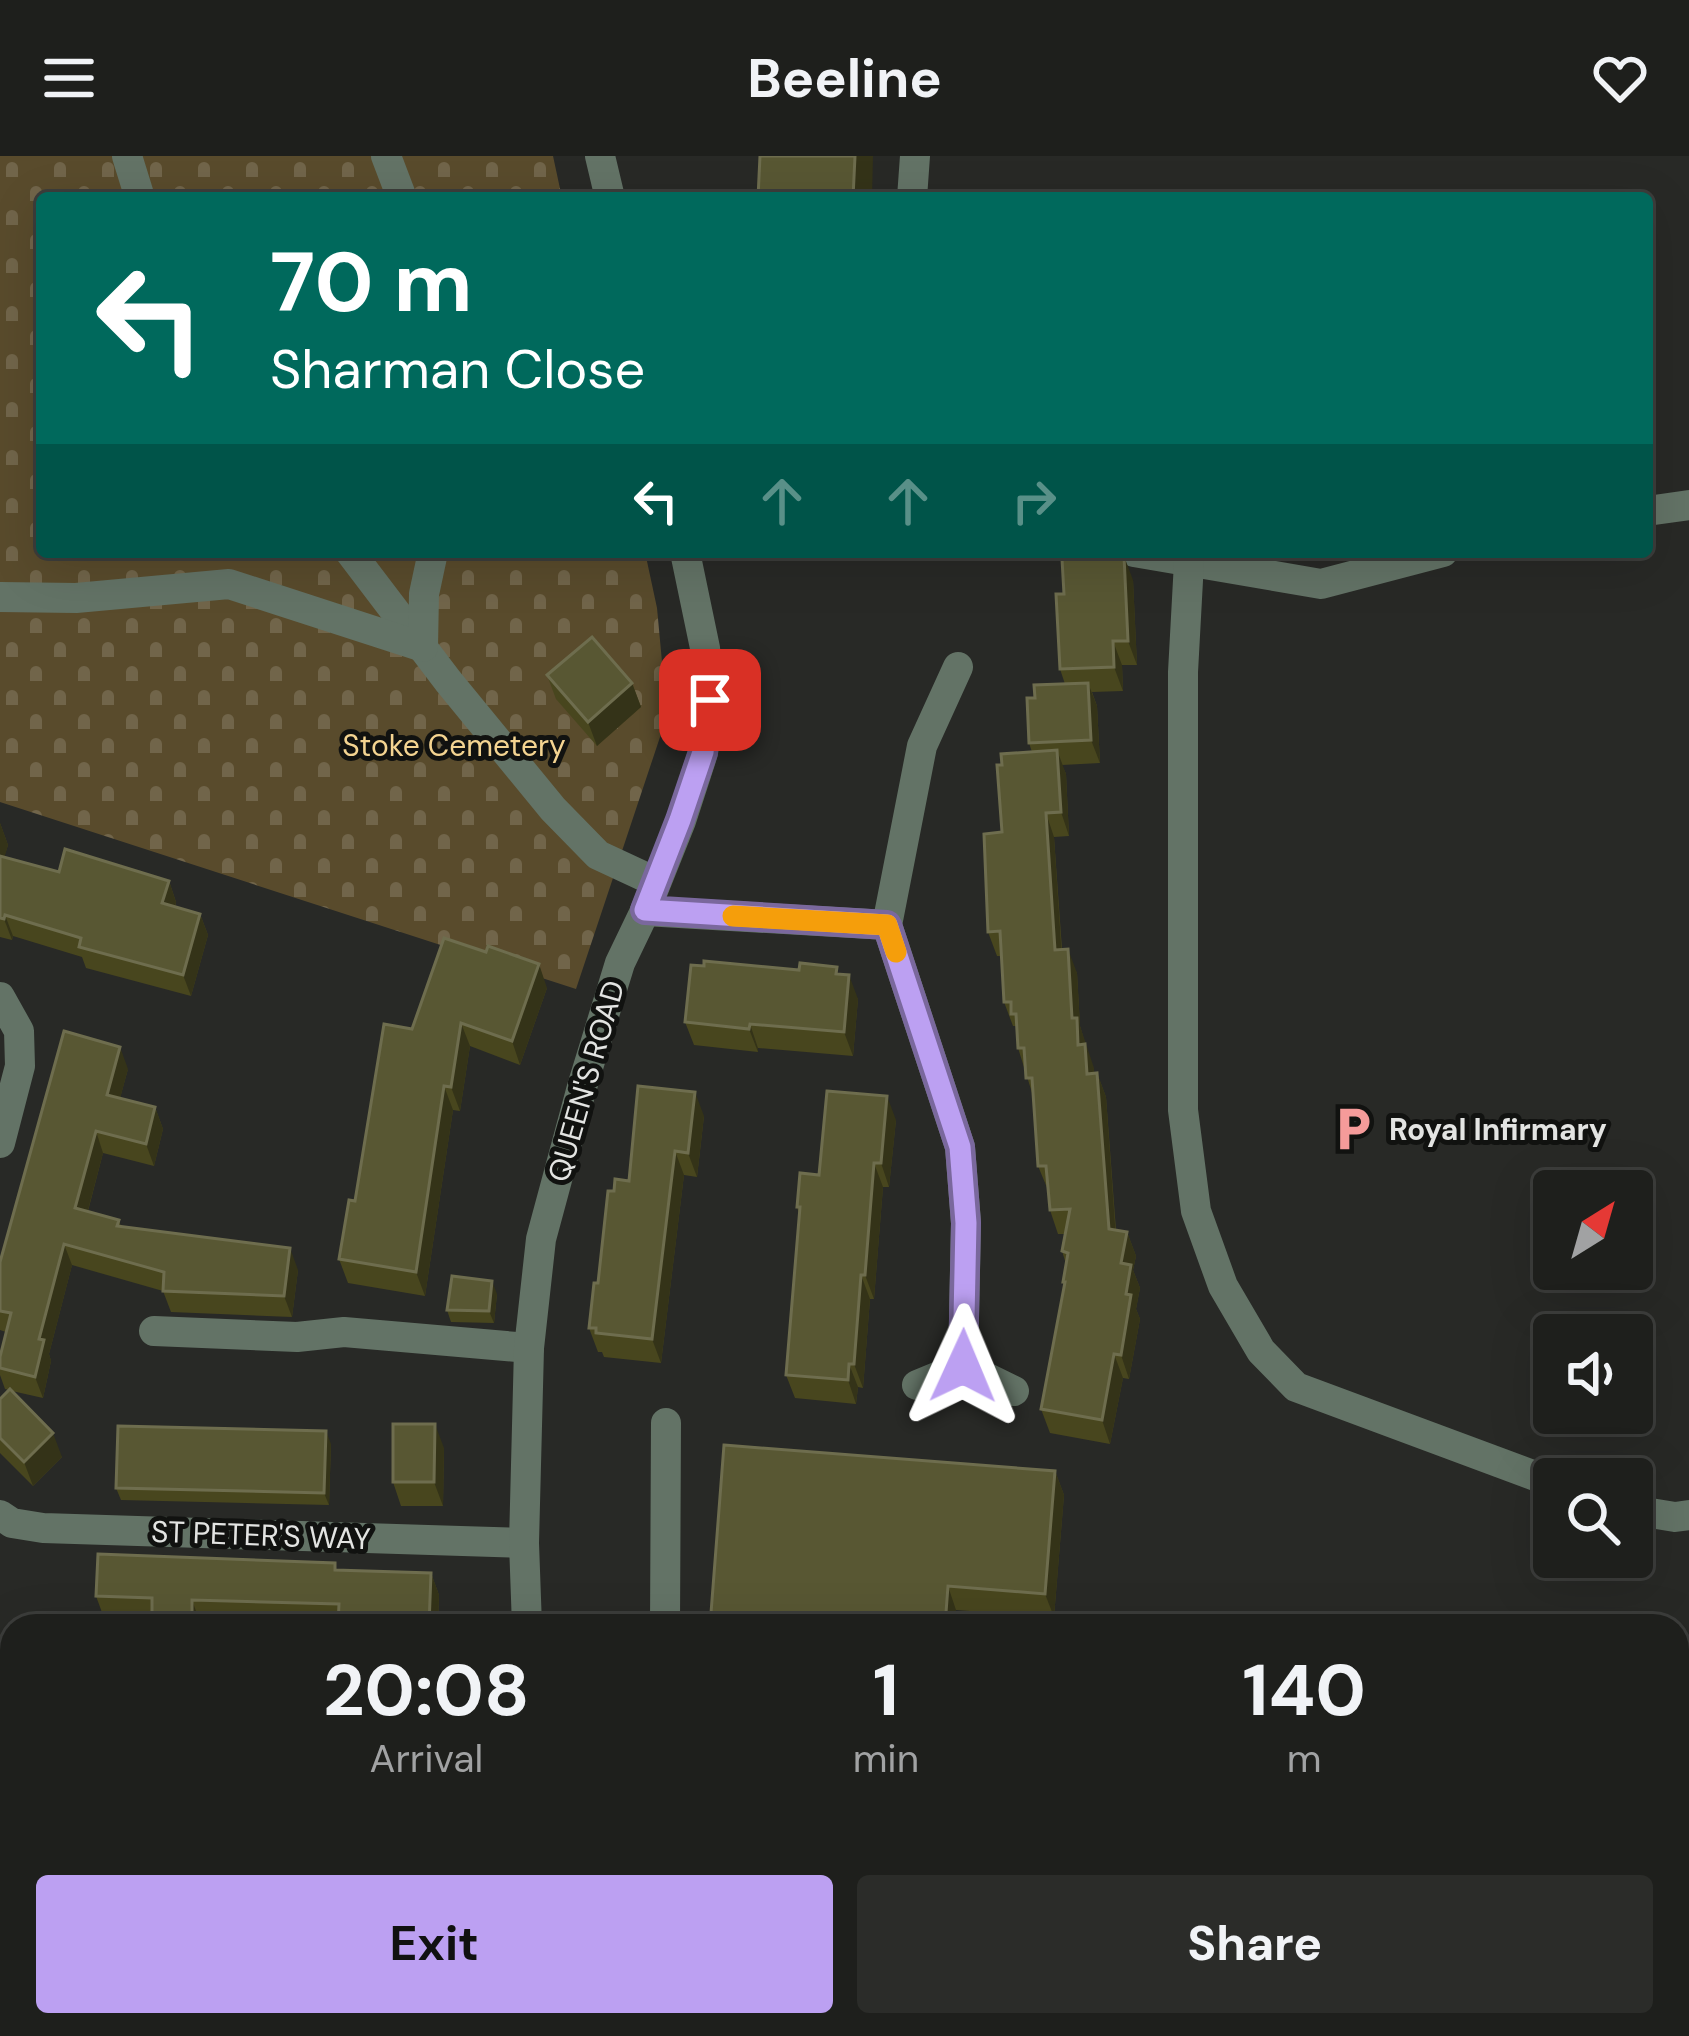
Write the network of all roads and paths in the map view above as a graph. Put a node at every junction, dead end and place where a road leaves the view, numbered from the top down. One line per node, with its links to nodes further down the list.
1 (128, 156): 5 (street)
2 (386, 156): 6 (street)
3 (600, 156): 7 (street)
4 (915, 156): 8 (street)
5 (138, 192)
6 (400, 192)
7 (609, 192)
8 (912, 192)
9 (1689, 505): 10 (street)
10 (1653, 510)
11 (355, 558): 18 (street)
12 (432, 558): 18 (street)
13 (686, 558): 20 (street, QUEEN'S ROAD)
14 (1168, 558): 16 (street)
15 (1420, 558): 16 (street)
16 (1190, 562): 30 (street)
17 (0, 597): 18 (street)
18 (423, 647): 20 (street)
19 (958, 667): 21 (street)
20 (650, 897): 21 (street); 25 (street, QUEEN'S ROAD)
21 (887, 925): 26 (street)
22 (0, 997): 23 (street)
23 (0, 1144)
24 (154, 1331): 25 (street)
25 (529, 1348): 34 (street, QUEEN'S ROAD)
26 (963, 1366): 27 (street); 28 (street)
27 (917, 1385)
28 (1013, 1391)
29 (666, 1423): 36 (street)
30 (1533, 1475)
31 (1653, 1513): 33 (street)
32 (0, 1515): 34 (street, ST PETER'S WAY)
33 (1689, 1515)
34 (524, 1543): 35 (street, QUEEN'S ROAD)
35 (527, 1614)
36 (665, 1614)

